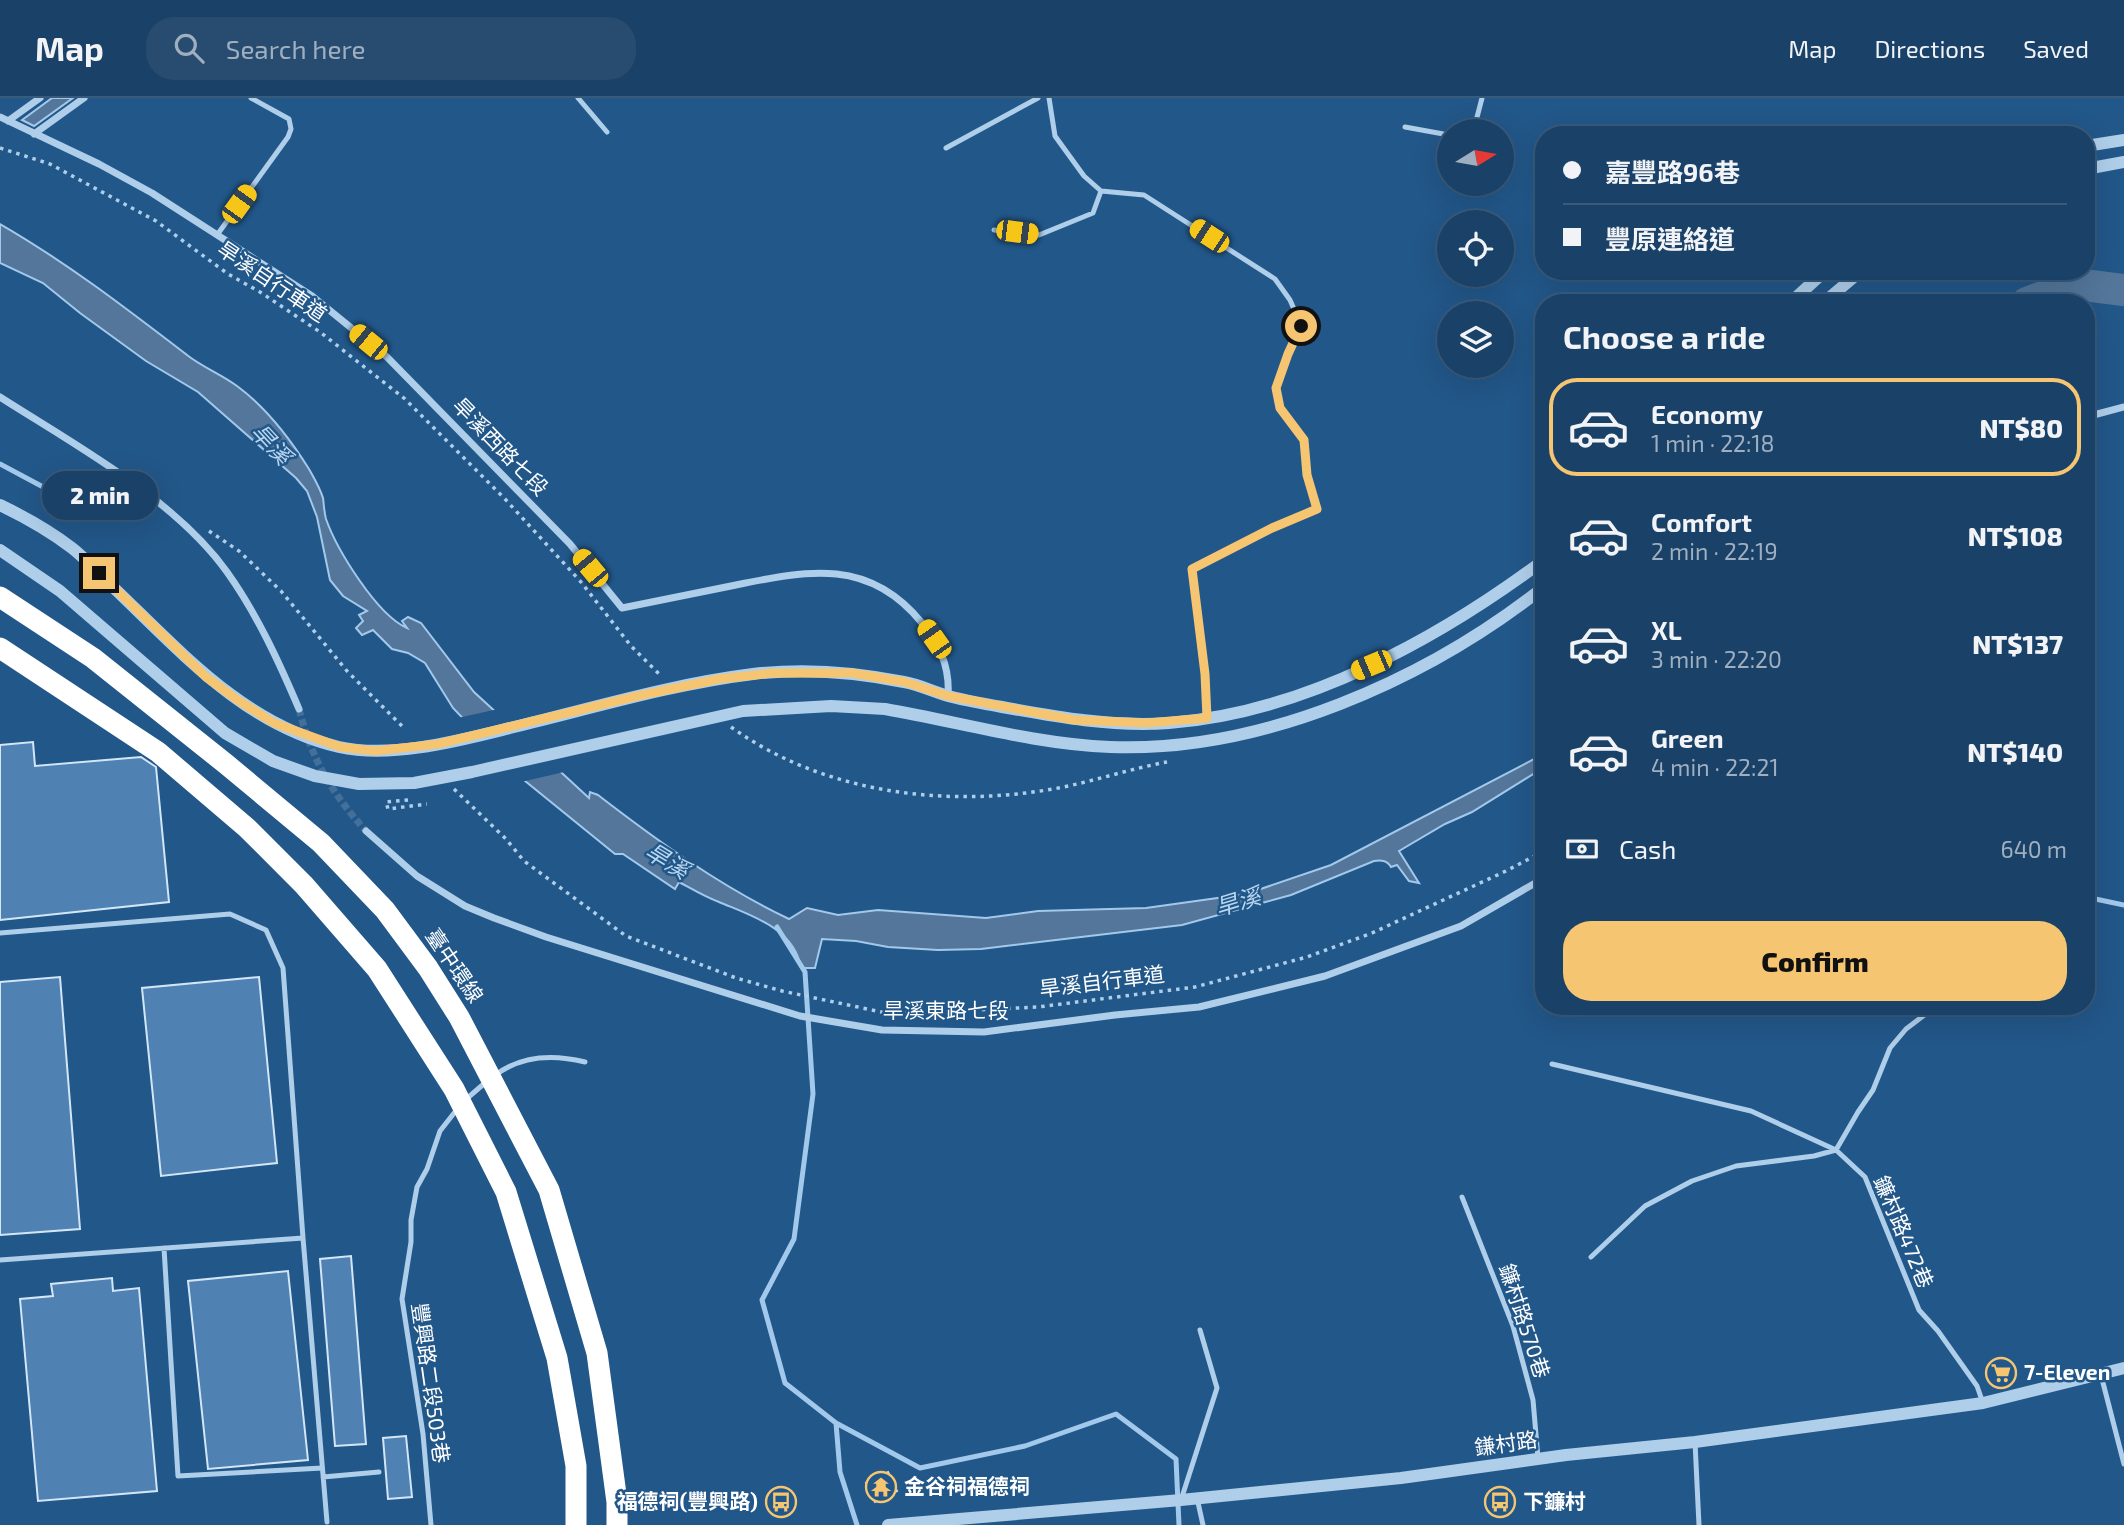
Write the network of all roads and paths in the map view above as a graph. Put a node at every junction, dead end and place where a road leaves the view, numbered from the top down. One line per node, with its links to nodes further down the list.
1 (40, 98): 8 (street)
2 (84, 98): 13 (street)
3 (251, 98): 22 (lane)
4 (578, 98): 11 (lane)
5 (1038, 98): 17 (lane)
6 (1049, 98): 20 (lane)
7 (1482, 98): 9 (lane)
8 (4, 119): 13 (street, 旱溪西路七段)
9 (1477, 119)
10 (1405, 127): 12 (lane)
11 (607, 132)
12 (1437, 133)
13 (34, 134): 22 (street, 旱溪西路七段)
14 (2124, 140): 15 (street)
15 (2095, 145)
16 (0, 148): 33 (path, 旱溪自行車道)
17 (946, 148)
18 (2124, 162): 19 (street)
19 (2095, 167)
20 (1101, 191): 21 (lane); 39 (lane)
21 (994, 230)
22 (217, 235): 37 (street, 旱溪西路七段)
23 (1815, 280): 25 (street)
24 (1850, 280): 26 (street)
25 (1800, 294)
26 (1834, 294)
27 (0, 397): 38 (street)
28 (2124, 407): 29 (street)
29 (2095, 415)
30 (0, 505): 37 (street)
31 (0, 550): 34 (street)
32 (1535, 567): 39 (street)
33 (581, 582)
34 (1535, 593)
35 (0, 597): 71 (highway, 臺中環線)
36 (0, 648): 70 (highway)
37 (948, 696): 39 (street)
38 (299, 709)
39 (1207, 718)
40 (453, 788): 44 (path, 旱溪自行車道)
41 (408, 800): 42 (path)
42 (427, 804)
43 (366, 831): 45 (street, 旱溪東路七段)
44 (1535, 856)
45 (1535, 883)
46 (0, 933): 52 (lane)
47 (1924, 1015): 50 (lane)
48 (585, 1062): 69 (lane, 豐興路二段503巷)
49 (1552, 1064): 50 (lane, 鐮村路472巷)
50 (1836, 1150): 54 (lane); 59 (lane, 鐮村路472巷)
51 (1462, 1197): 61 (lane, 鐮村路570巷)
52 (303, 1238): 53 (lane); 63 (lane)
53 (164, 1248): 55 (lane); 63 (lane)
54 (1591, 1257)
55 (0, 1260)
56 (1200, 1330): 67 (lane)
57 (2124, 1368): 58 (street, 鎌村路)
58 (2102, 1376): 59 (street, 鎌村路); 62 (lane)
59 (1983, 1403): 60 (street, 鎌村路)
60 (1695, 1441): 61 (street, 鎌村路); 74 (lane)
61 (1538, 1459): 66 (street, 鎌村路)
62 (2124, 1464)
63 (322, 1468): 65 (lane)
64 (379, 1472): 65 (lane)
65 (323, 1477): 68 (lane)
66 (1197, 1498): 67 (street, 鎌村路); 73 (lane)
67 (1181, 1500): 72 (street, 鎌村路)
68 (327, 1522)
69 (431, 1525)
70 (576, 1525)
71 (617, 1525)
72 (888, 1525)
73 (1203, 1525)
74 (1699, 1525)

